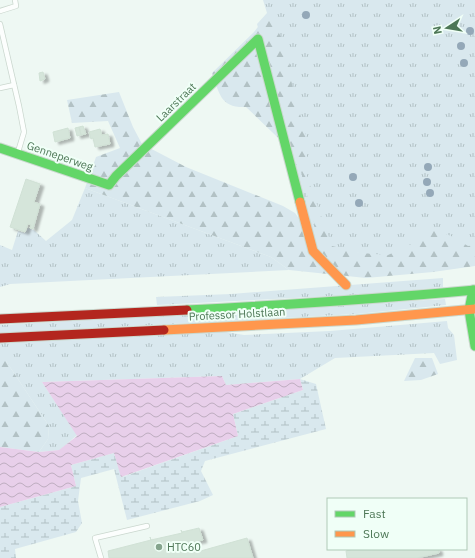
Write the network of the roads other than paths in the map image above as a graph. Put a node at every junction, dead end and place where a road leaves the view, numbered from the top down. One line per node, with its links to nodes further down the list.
1 (15, 0): 2 (lane)
2 (0, 10)
3 (0, 24): 4 (lane)
4 (14, 85): 5 (lane); 7 (lane)
5 (0, 88)
6 (0, 148): 7 (main road, Genneperweg)
7 (18, 154): 8 (main road, Genneperweg)
8 (111, 182): 9 (main road, Laarstraat)
9 (346, 285)
10 (474, 292): 11 (main road); 12 (main road, Professor Holstlaan)
11 (472, 309): 13 (main road, Professor Holstlaan); 14 (main road)
12 (0, 319)
13 (0, 338)
14 (475, 346)
15 (147, 526): 16 (lane)
16 (100, 558)

